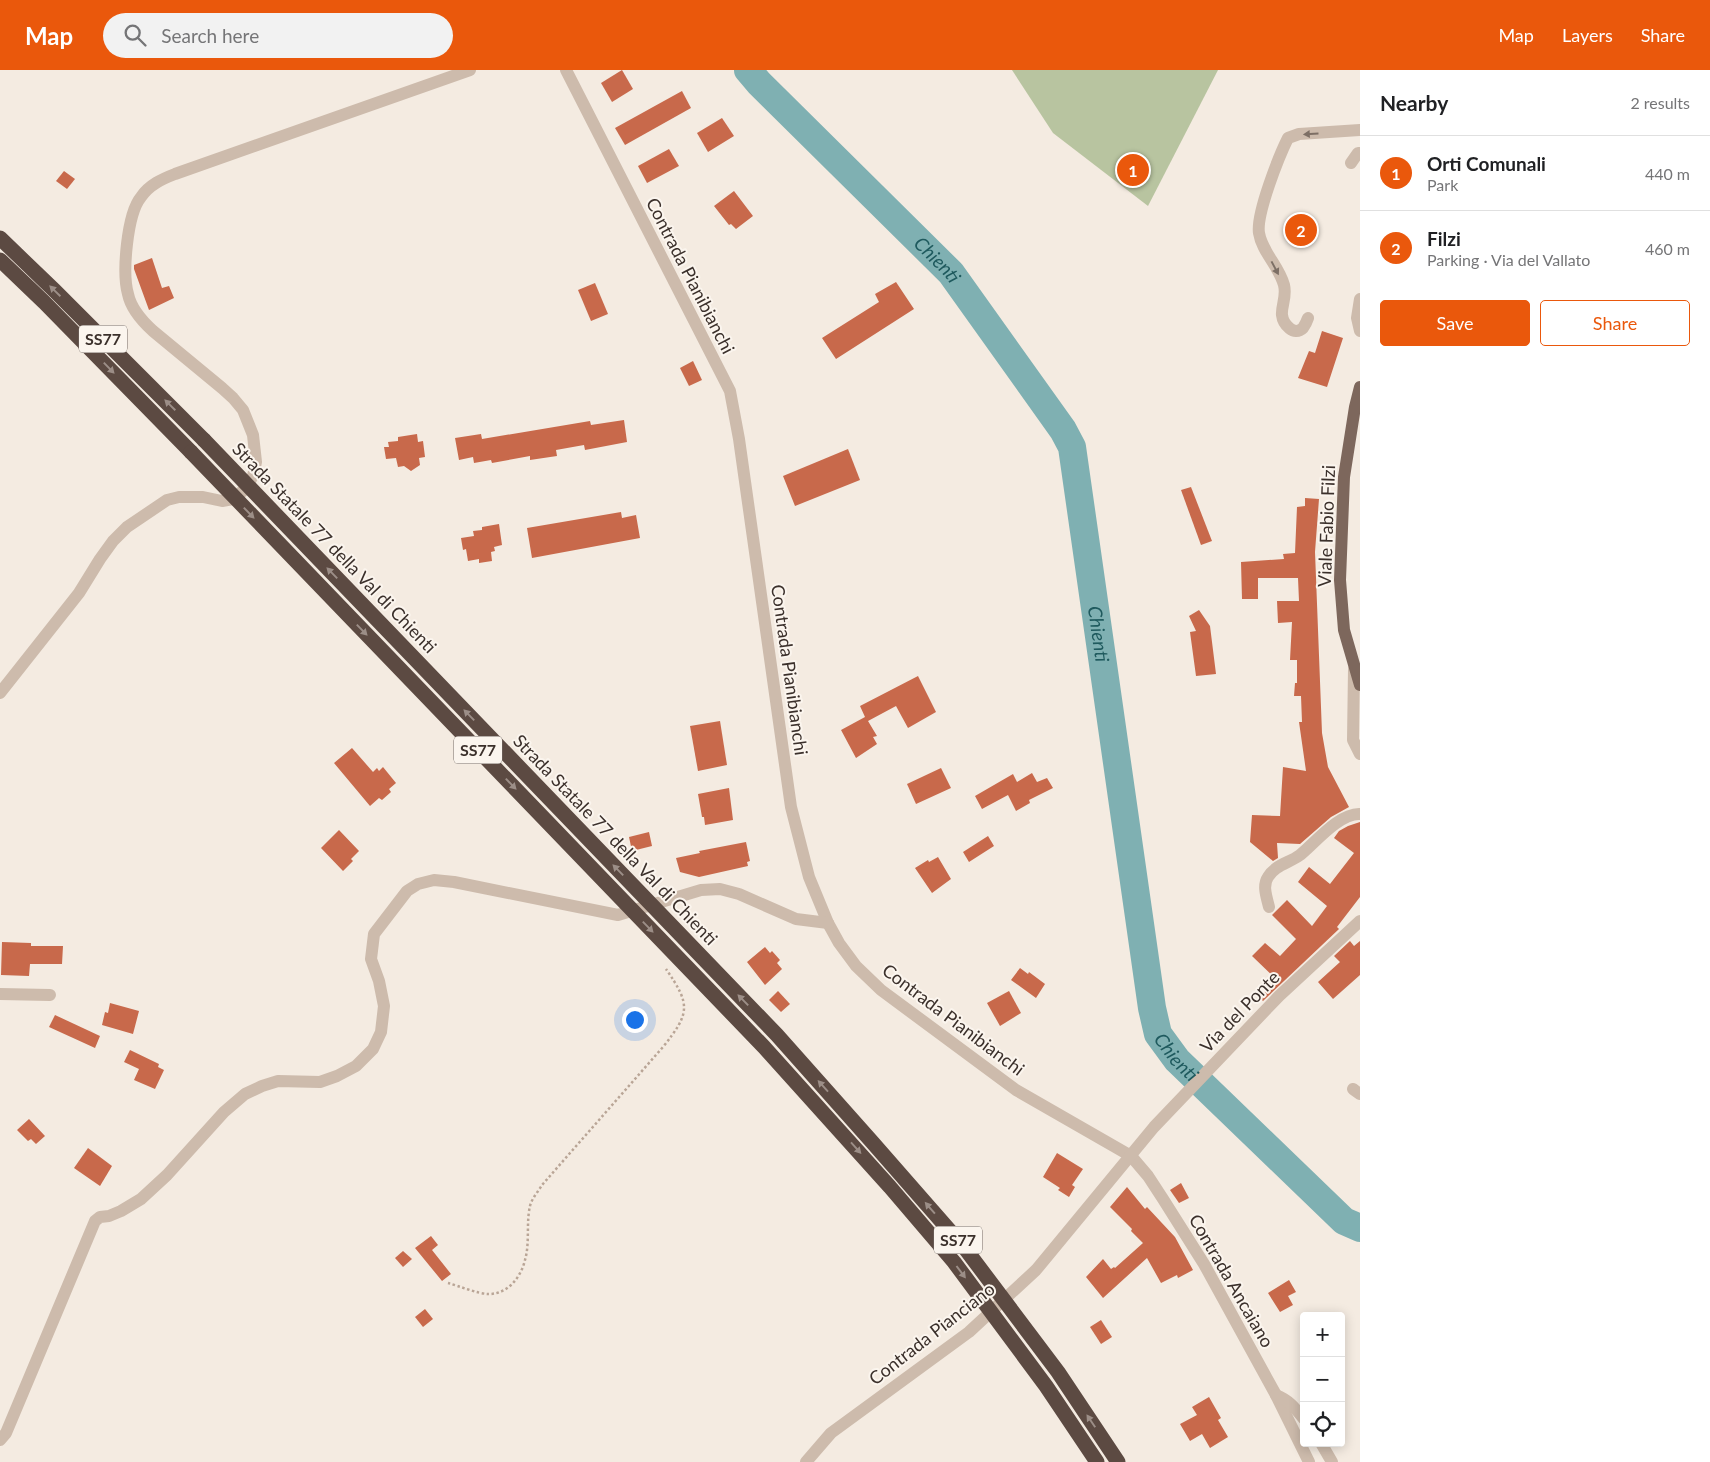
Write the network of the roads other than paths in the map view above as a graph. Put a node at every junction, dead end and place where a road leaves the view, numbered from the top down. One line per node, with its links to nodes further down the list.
1 (470, 70): 15 (street)
2 (566, 70): 20 (street, Contrada Pianibianchi)
3 (1360, 130): 9 (street, one-way to 9)
4 (1360, 153): 5 (street)
5 (1351, 163)
6 (0, 238): 30 (highway, Strada Statale 77 della Val di Chienti / SS77, one-way to 6, bridge)
7 (0, 260): 29 (highway, Strada Statale 77 della Val di Chienti / SS77, one-way to 29, bridge)
8 (1360, 299): 10 (street)
9 (1308, 318)
10 (1360, 331)
11 (1360, 387): 12 (main road, Viale Fabio Filzi)
12 (1354, 666): 13 (main road, Viale Fabio Filzi); 14 (main road, Viale Fabio Filzi); 16 (street)
13 (1360, 678)
14 (1360, 685)
15 (0, 693)
16 (1360, 754)
17 (1360, 814): 18 (street)
18 (1269, 907)
19 (1360, 921): 23 (street, Via del Ponte)
20 (828, 923): 23 (street, Contrada Pianibianchi); 26 (street)
21 (0, 994): 22 (street)
22 (50, 995)
23 (1131, 1156): 24 (street, Contrada Ancaiano); 28 (street, Contrada Pianciano)
24 (1276, 1395): 25 (street, Contrada Ancaiano); 31 (street)
25 (1300, 1413)
26 (0, 1440)
27 (1323, 1447): 32 (street)
28 (806, 1462)
29 (1097, 1462)
30 (1118, 1462)
31 (1309, 1462)
32 (1332, 1462)

